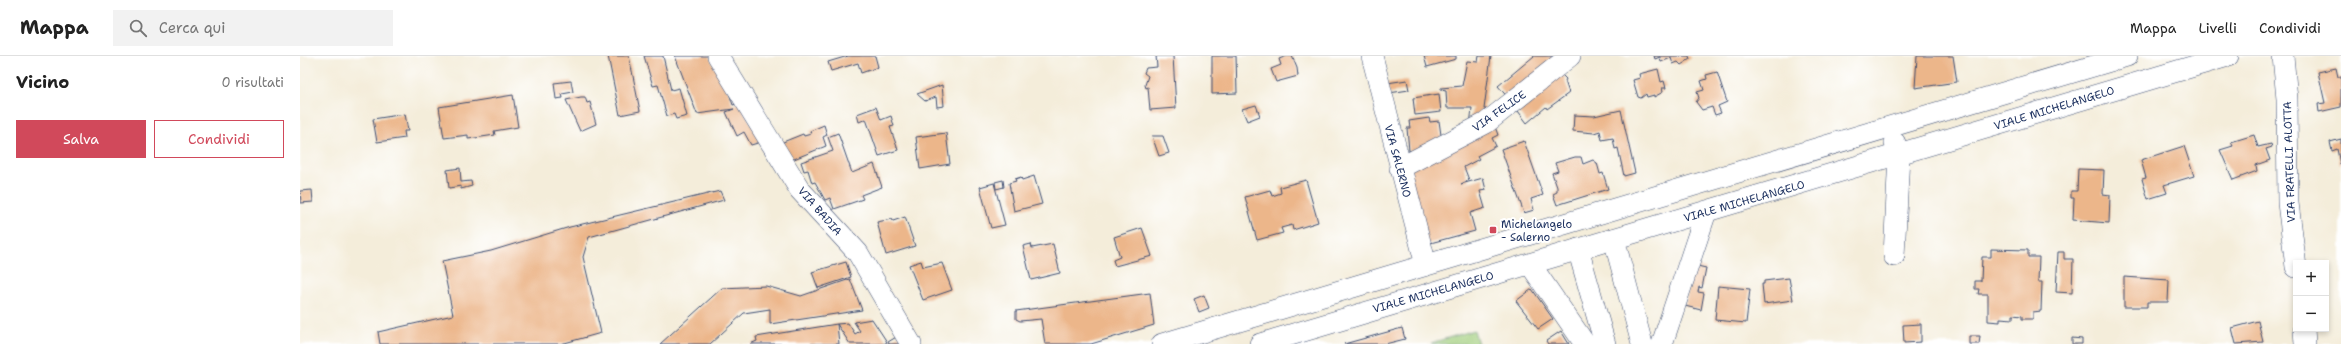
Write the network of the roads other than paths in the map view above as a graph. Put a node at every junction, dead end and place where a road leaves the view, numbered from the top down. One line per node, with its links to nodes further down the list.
1 (718, 56): 20 (street, VIA BADIA)
2 (1372, 56): 9 (street, VIA SALERNO)
3 (1570, 56): 9 (street, VIA FELICE)
4 (2126, 56): 7 (street)
5 (2228, 56): 8 (street, VIALE MICHELANGELO)
6 (2283, 56): 14 (street, VIA FRATELLI ALOTTA)
7 (1890, 127): 8 (street); 16 (street)
8 (1899, 155): 10 (street, VIALE MICHELANGELO); 13 (street)
9 (1400, 168): 16 (street, VIA SALERNO)
10 (1706, 212): 11 (street, VIALE MICHELANGELO); 26 (street)
11 (1614, 239): 12 (street, VIALE MICHELANGELO); 25 (street)
12 (1578, 249): 15 (street, VIALE MICHELANGELO); 24 (street)
13 (1894, 256)
14 (2295, 260)
15 (1530, 264): 18 (street, VIALE MICHELANGELO); 23 (street)
16 (1426, 265): 17 (street)
17 (1301, 302): 18 (street); 21 (street)
18 (1310, 329): 22 (street, VIALE MICHELANGELO)
19 (2304, 332): 27 (street)
20 (911, 344)
21 (1162, 344)
22 (1260, 344)
23 (1586, 344)
24 (1605, 344)
25 (1642, 344)
26 (1662, 344)
27 (2306, 344)

